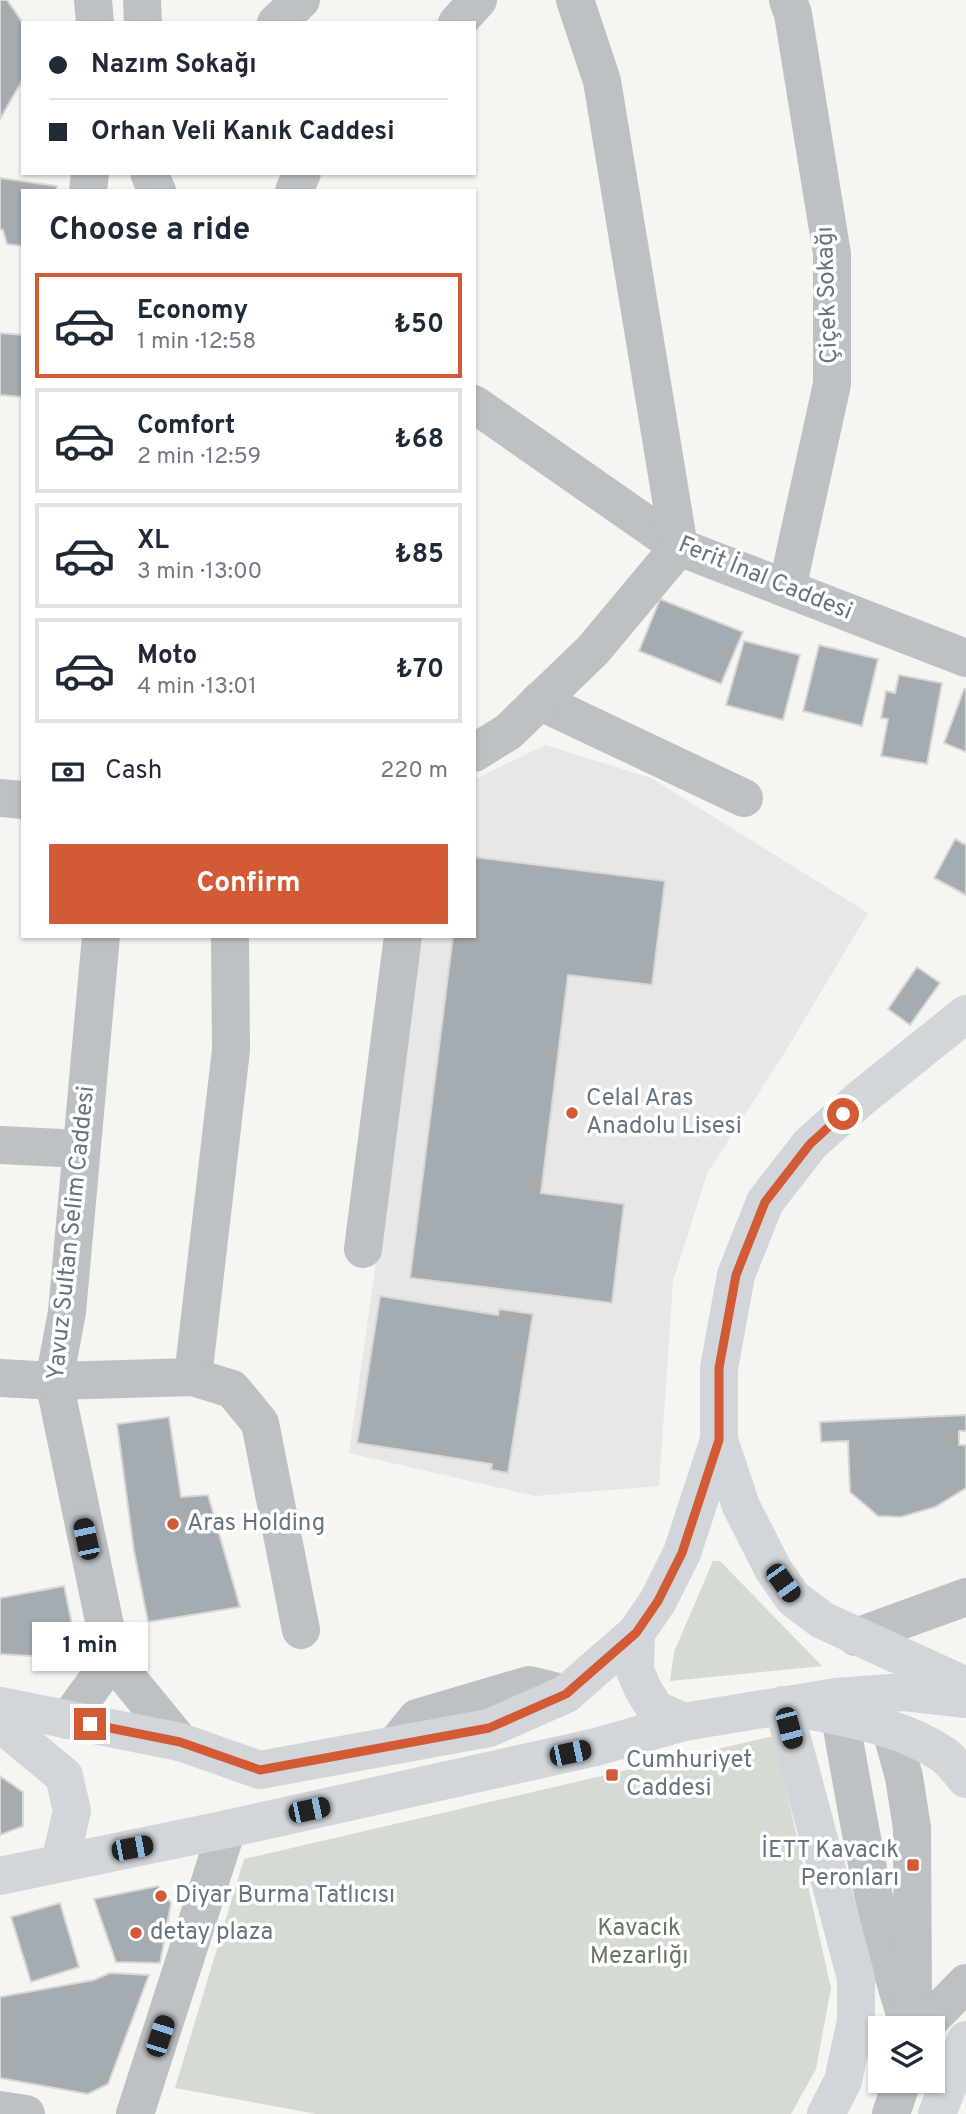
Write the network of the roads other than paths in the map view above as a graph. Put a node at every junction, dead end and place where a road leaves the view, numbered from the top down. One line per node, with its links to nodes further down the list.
1 (93, 0): 7 (street)
2 (301, 0): 8 (street)
3 (307, 0): 9 (street)
4 (478, 0): 10 (street)
5 (575, 0): 12 (street)
6 (788, 0): 13 (street, Çiçek Sokağı)
7 (95, 21)
8 (278, 21)
9 (305, 21)
10 (459, 21)
11 (476, 405): 12 (street, Ferit İnal Caddesi)
12 (679, 547): 13 (street, Ferit İnal Caddesi); 15 (street)
13 (787, 589): 14 (street, Ferit İnal Caddesi)
14 (966, 658)
15 (539, 701): 16 (street); 17 (street)
16 (476, 752)
17 (744, 797)
18 (0, 798): 19 (street)
19 (21, 800)
20 (101, 938): 25 (street, Yavuz Sultan Selim Caddesi)
21 (230, 938): 27 (street)
22 (403, 938): 26 (street)
23 (966, 1014): 30 (main road)
24 (0, 1145): 25 (street)
25 (81, 1149): 29 (street, Yavuz Sultan Selim Caddesi)
26 (363, 1249)
27 (193, 1377): 29 (street); 32 (street)
28 (0, 1378): 29 (street)
29 (54, 1381): 35 (street, Yavuz Sultan Selim Caddesi)
30 (719, 1440): 33 (main road); 34 (main road)
31 (966, 1597): 34 (street)
32 (301, 1630)
33 (636, 1633): 42 (main road); 45 (main road)
34 (856, 1637): 36 (main road)
35 (112, 1660): 41 (street); 45 (street)
36 (966, 1686)
37 (966, 1699): 38 (main road)
38 (783, 1705): 40 (main road); 42 (main road); 59 (main road)
39 (0, 1706): 41 (main road)
40 (840, 1717): 44 (main road); 51 (street)
41 (68, 1720): 45 (main road)
42 (684, 1722): 47 (main road)
43 (0, 1723): 48 (main road)
44 (891, 1730): 46 (main road); 52 (street)
45 (180, 1742)
46 (966, 1779)
47 (227, 1829): 48 (main road); 58 (street)
48 (60, 1862): 49 (main road)
49 (0, 1876)
50 (966, 1983): 53 (street)
51 (906, 2016)
52 (911, 2016)
53 (934, 2016)
54 (966, 2040): 61 (main road)
55 (898, 2093): 60 (street)
56 (0, 2110): 57 (street)
57 (26, 2114)
58 (135, 2114)
59 (825, 2114)
60 (891, 2114)
61 (937, 2114)

